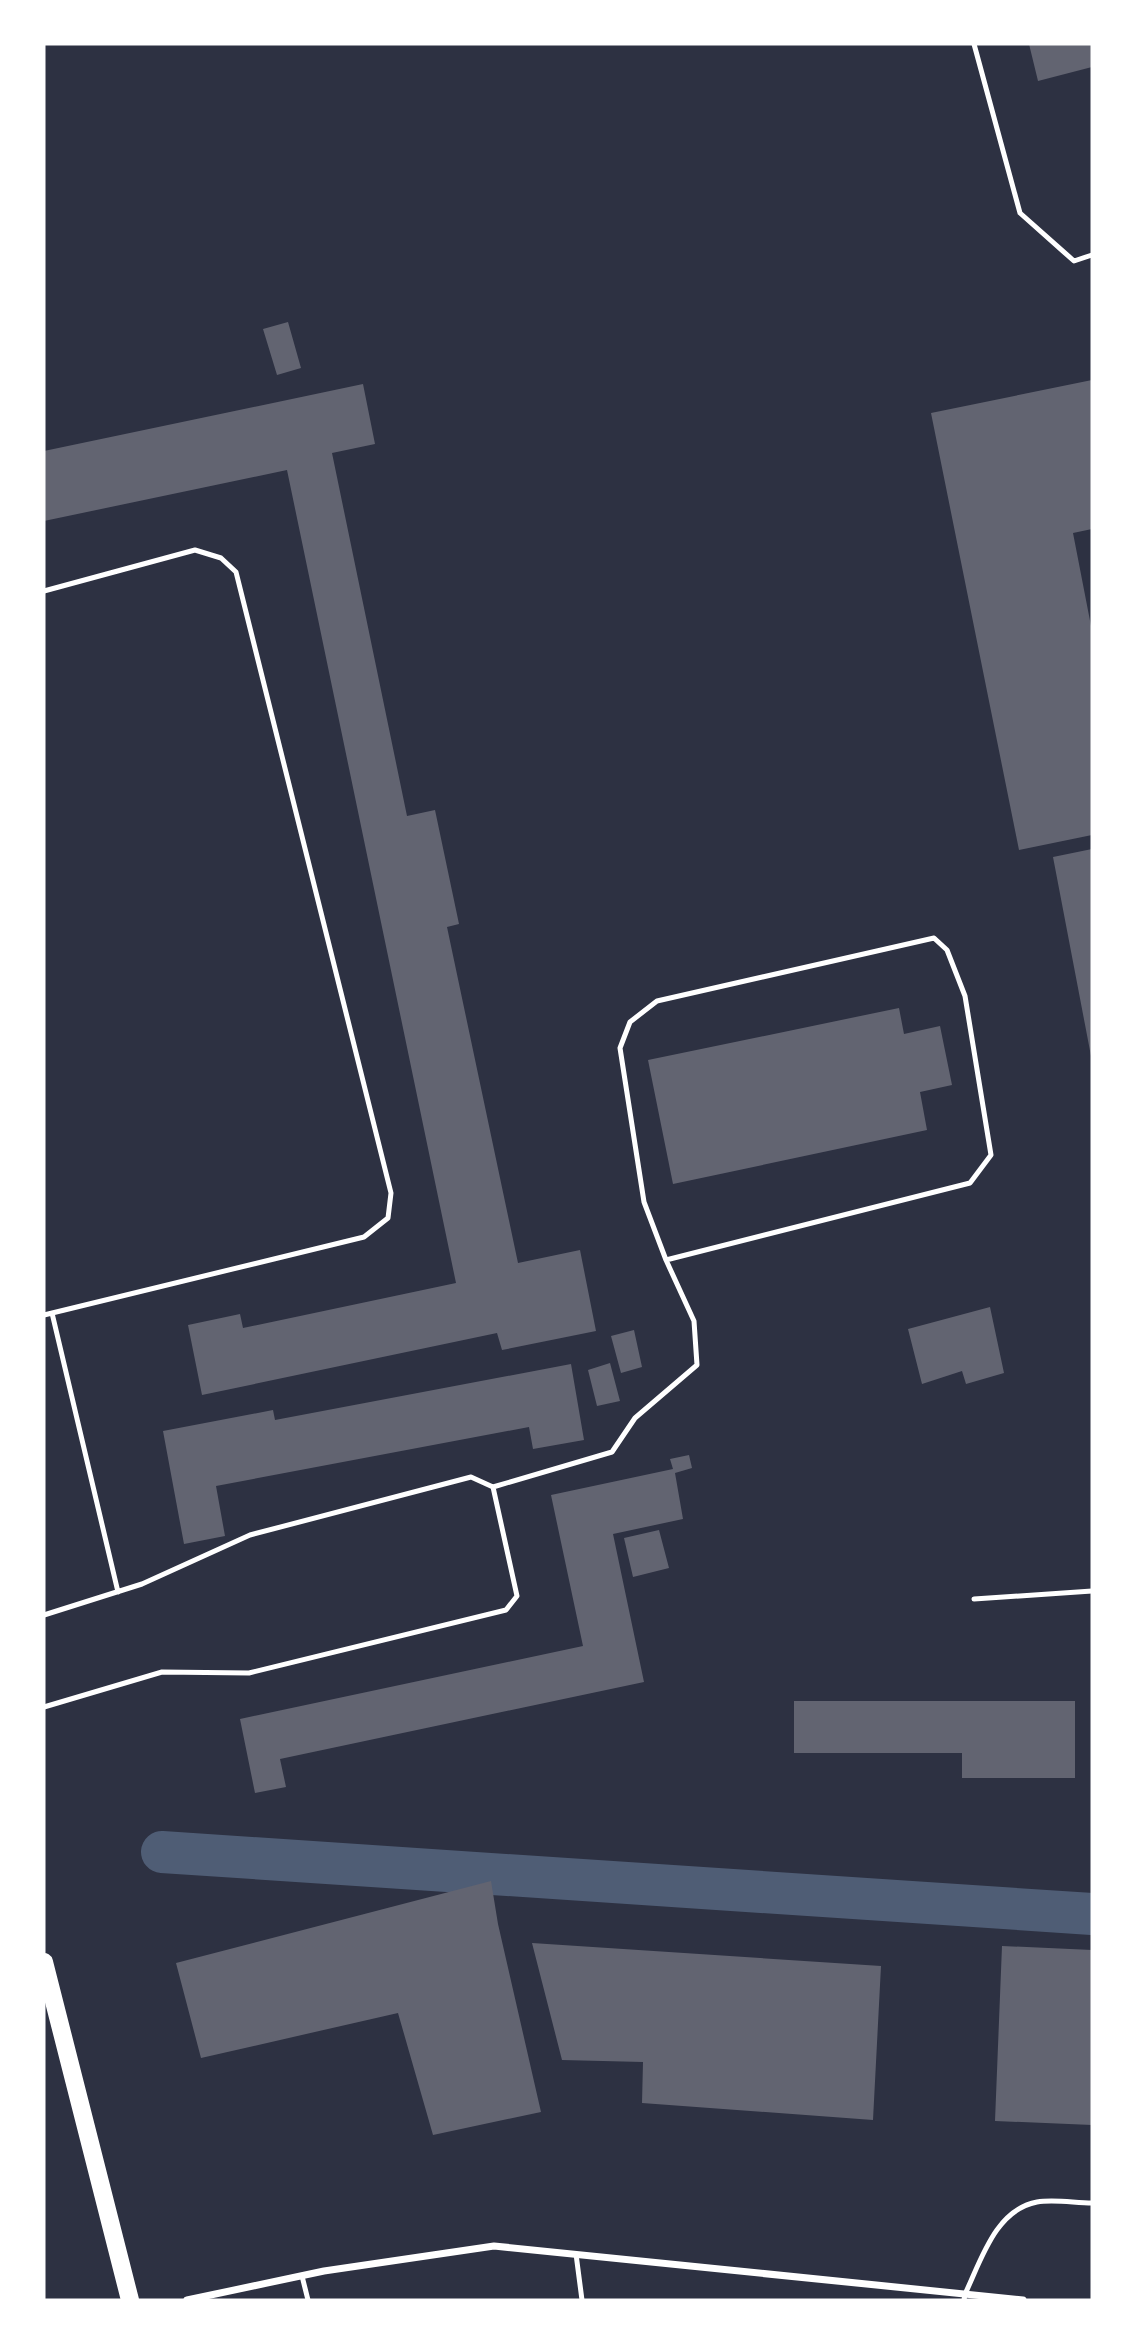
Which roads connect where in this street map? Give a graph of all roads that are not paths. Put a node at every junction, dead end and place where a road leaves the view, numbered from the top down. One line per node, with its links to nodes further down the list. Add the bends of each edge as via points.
1 (974, 44): 2 (lane, via 1020,213 1074,261)
2 (1092, 255)
3 (44, 591): 5 (lane, via 195,550 221,558 236,572 391,1193 388,1219 364,1237)
4 (666, 1260): 4 (lane, via 970,1183 991,1155 965,996 947,950 934,938 657,1001 630,1022 620,1048 644,1202); 7 (lane, via 694,1321 697,1365 635,1418 612,1452)
5 (52, 1313): 6 (lane); 9 (lane)
6 (44, 1315)
7 (493, 1487): 9 (lane, via 471,1477 250,1535); 12 (lane, via 517,1596 506,1610 249,1673 162,1672)
8 (1092, 1591): 10 (lane)
9 (118, 1592): 11 (lane)
10 (974, 1599)
11 (44, 1615)
12 (44, 1707)
13 (44, 1962): 18 (main road)
14 (1092, 2203): 17 (lane, via 1037,2202 1015,2212 996,2230)
15 (576, 2254): 16 (street, via 494,2246); 17 (street); 21 (lane)
16 (302, 2276): 19 (street); 20 (lane)
17 (964, 2297): 22 (street)
18 (130, 2300)
19 (187, 2300)
20 (308, 2300)
21 (582, 2300)
22 (1023, 2300)

